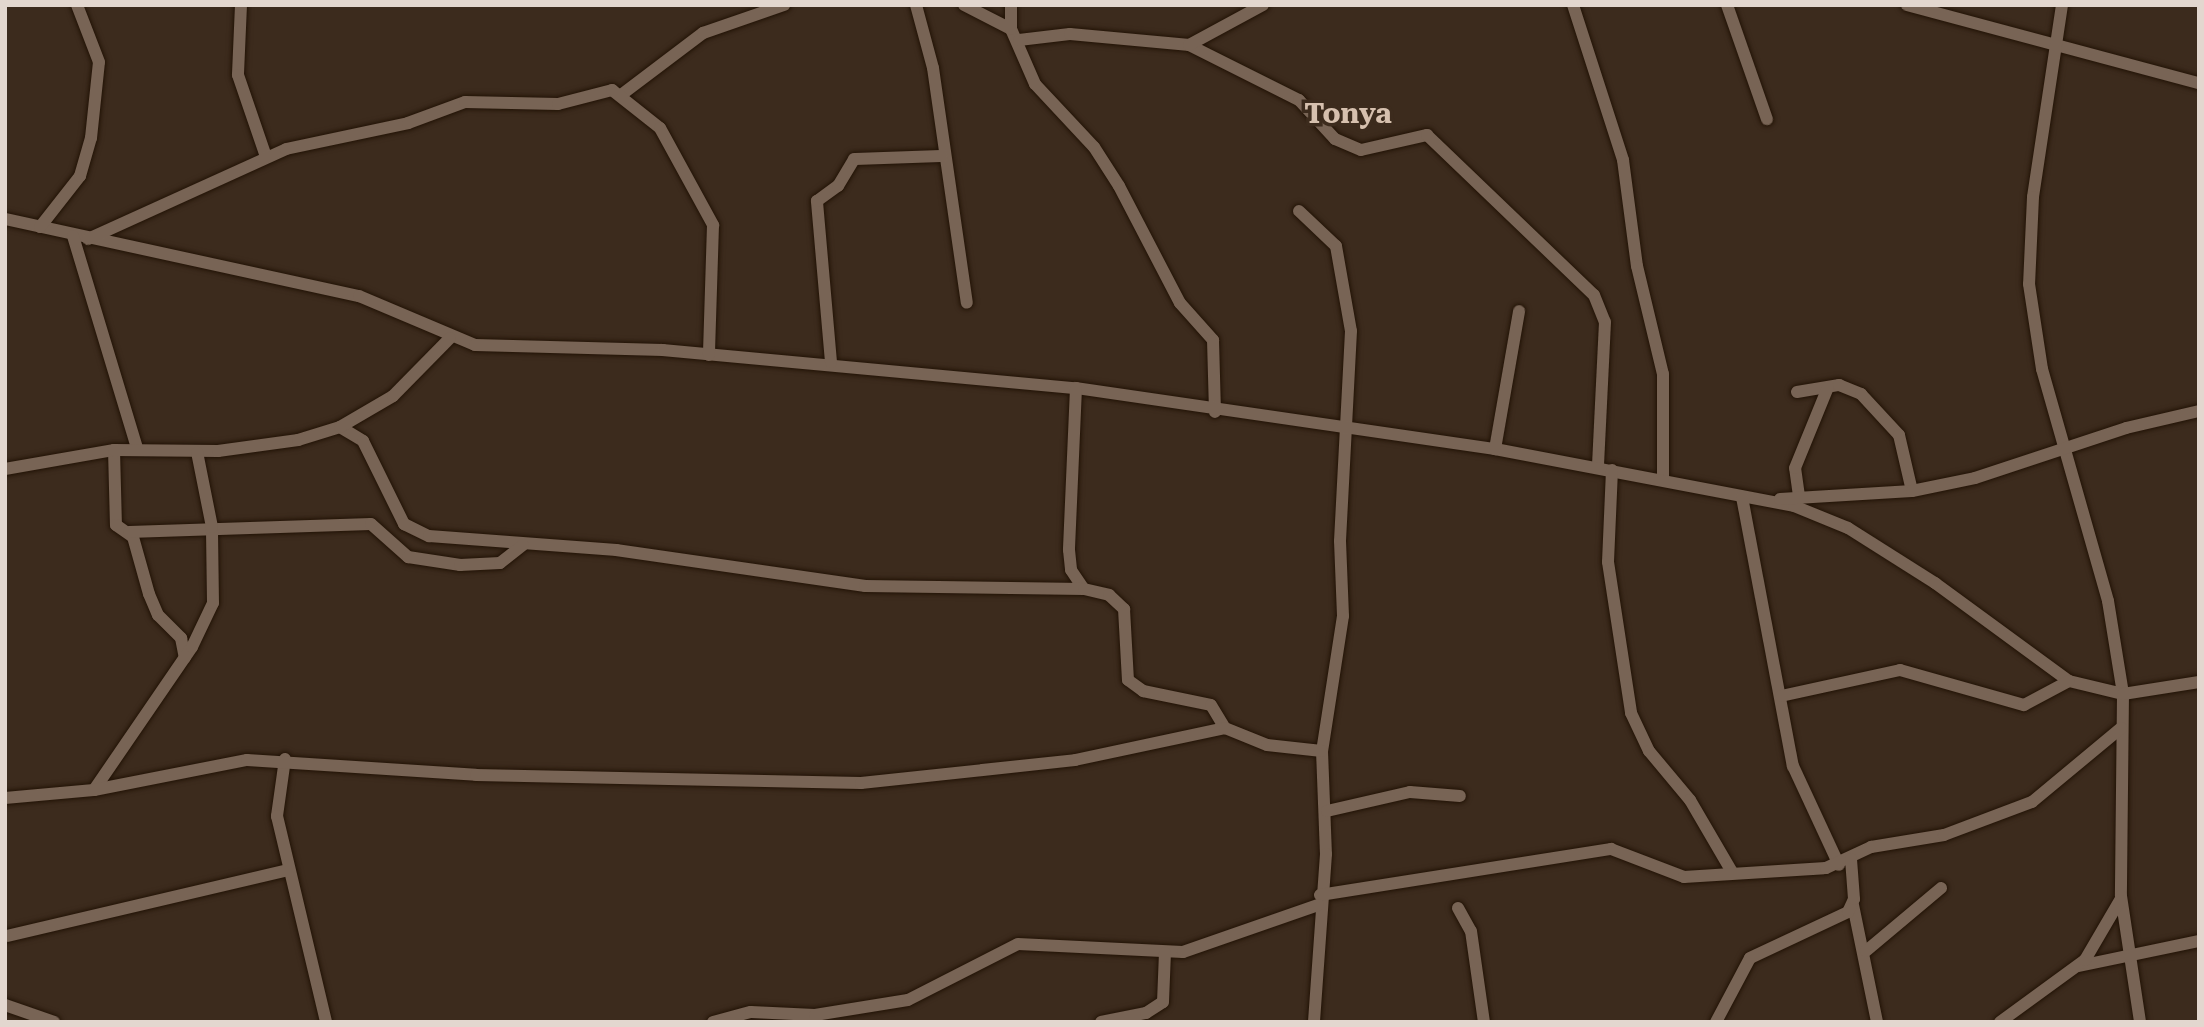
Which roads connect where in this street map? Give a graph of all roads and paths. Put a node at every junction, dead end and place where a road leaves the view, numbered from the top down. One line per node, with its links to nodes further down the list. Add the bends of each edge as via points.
1 (77, 5): 22 (street, via 99,62 91,138 80,176)
2 (241, 5): 19 (street, via 238,75)
3 (784, 5): 16 (street, via 704,33)
4 (916, 5): 18 (street, via 933,68)
5 (964, 5): 12 (street)
6 (1011, 5): 12 (street)
7 (1263, 5): 13 (street)
8 (1573, 5): 44 (street, via 1623,160 1637,266 1662,374)
9 (1727, 5): 17 (street)
10 (1907, 5): 14 (street)
11 (2062, 5): 14 (street)
12 (1015, 35): 13 (street, via 1070,34); 33 (street, via 1035,84 1094,147 1181,303 1213,340)
13 (1189, 45): 41 (street, via 1300,100 1335,139 1361,150 1427,135 1594,295 1605,322)
14 (2055, 47): 15 (street); 36 (street, via 2033,197 2029,284 2042,369)
15 (2199, 83)
16 (621, 95): 19 (street, via 601,90 546,105 465,102 408,123); 27 (street, via 666,135 713,225)
17 (1767, 119)
18 (942, 156): 24 (street); 28 (street, via 854,159 838,186 817,201)
19 (266, 157): 23 (street)
20 (1299, 211): 35 (street, via 1336,246 1343,274 1351,331)
21 (8, 224): 22 (street)
22 (40, 228): 23 (street)
23 (80, 237): 26 (street, via 359,296); 37 (street)
24 (967, 303)
25 (1518, 311): 38 (street)
26 (450, 338): 27 (street, via 509,350); 34 (street, via 393,396)
27 (709, 355): 28 (street)
28 (831, 362): 30 (street)
29 (1828, 387): 31 (street); 45 (street, via 1861,394 1899,435); 46 (street, via 1795,468)
30 (1076, 388): 33 (street); 52 (street, via 1069,550 1071,570)
31 (1797, 392)
32 (2199, 411): 36 (street)
33 (1215, 412): 35 (street)
34 (340, 427): 40 (street, via 298,440); 51 (street, via 358,435 385,496 411,531)
35 (1344, 430): 38 (street); 60 (street, via 1343,616)
36 (2066, 447): 45 (street, via 1995,473); 56 (street, via 2108,601)
37 (137, 448): 39 (street); 40 (street)
38 (1495, 449): 41 (street)
39 (114, 450): 42 (street); 50 (street, via 116,525)
40 (197, 452): 49 (street)
41 (1598, 467): 43 (street)
42 (5, 469)
43 (1612, 470): 44 (street); 68 (street, via 1608,562 1631,713 1649,751 1690,800)
44 (1663, 479): 47 (street)
45 (1912, 491): 46 (street)
46 (1798, 496): 48 (street)
47 (1742, 498): 48 (street); 57 (street)
48 (1770, 501): 54 (street, via 1848,528)
49 (212, 527): 50 (street); 51 (street, via 371,524 408,557 460,565 500,563); 53 (street, via 212,603)
50 (129, 532): 53 (street, via 153,605 181,638)
51 (523, 545): 52 (street, via 616,550 865,586)
52 (1083, 589): 58 (street, via 1117,598 1124,609 1128,680 1143,691 1211,705)
53 (185, 657): 62 (street)
54 (2069, 681): 56 (street); 57 (street, via 2024,705 1899,670)
55 (2199, 682): 56 (street)
56 (2123, 694): 59 (street)
57 (1781, 696): 66 (street, via 1795,772)
58 (1225, 728): 60 (street, via 1267,745); 61 (street, via 1075,760 877,783 476,775)
59 (2122, 728): 66 (street, via 2032,802 1944,835 1871,846); 70 (street)
60 (1322, 751): 65 (street)
61 (285, 759): 62 (street, via 247,760); 67 (street, via 277,816)
62 (94, 790): 64 (street)
63 (1460, 796): 65 (street, via 1410,792)
64 (5, 798)
65 (1327, 811): 71 (street)
66 (1845, 862): 68 (street); 72 (street)
67 (288, 870): 74 (street); 83 (street)
68 (1732, 872): 71 (street, via 1678,876 1611,849)
69 (1941, 888): 76 (street)
70 (2121, 896): 78 (street); 79 (street, via 2100,940)
71 (1319, 900): 77 (street); 87 (street)
72 (1853, 905): 76 (street); 89 (street, via 1822,928 1750,958)
73 (1458, 908): 88 (street, via 1471,932)
74 (7, 936)
75 (2199, 941): 78 (street)
76 (1866, 951): 90 (street)
77 (1165, 953): 81 (street, via 1018,944 934,990); 86 (street, via 1163,1002 1146,1013)
78 (2130, 953): 79 (street); 92 (street)
79 (2074, 968): 91 (street)
80 (5, 1005): 82 (street)
81 (873, 1008): 84 (street, via 802,1016 751,1012); 85 (street)
82 (54, 1022)
83 (326, 1022)
84 (713, 1022)
85 (869, 1022)
86 (1101, 1022)
87 (1314, 1022)
88 (1484, 1022)
89 (1716, 1022)
90 (1877, 1022)
91 (2000, 1022)
92 (2140, 1022)

